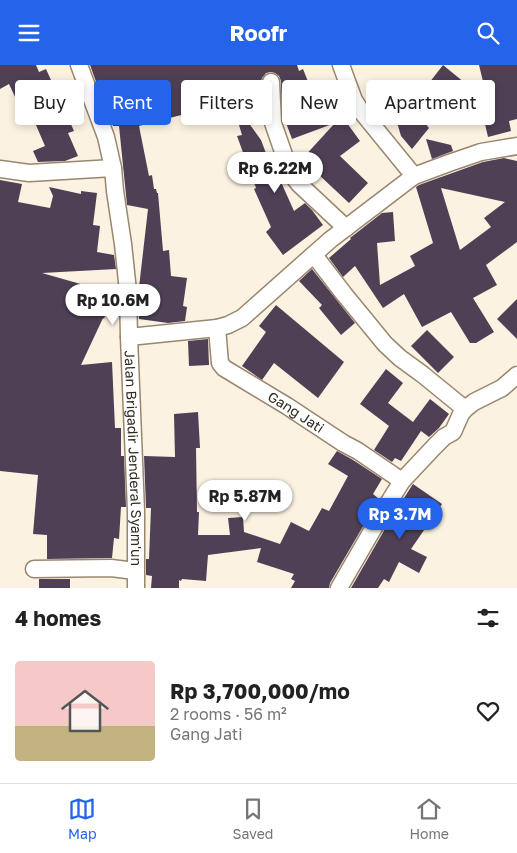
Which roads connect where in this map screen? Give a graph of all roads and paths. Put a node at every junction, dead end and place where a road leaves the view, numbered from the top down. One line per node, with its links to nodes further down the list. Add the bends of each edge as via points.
1 (79, 65): 5 (street, Jalan Brigadir Jenderal Syam'un, via 106,137)
2 (341, 65): 7 (street, via 361,111)
3 (272, 103): 8 (street, via 273,123 290,172)
4 (517, 146): 7 (street, via 481,152)
5 (113, 168): 6 (street, via 29,173); 11 (street, Jalan Brigadir Jenderal Syam'un, via 128,291)
6 (0, 169)
7 (414, 176): 8 (street)
8 (346, 229): 9 (street)
9 (314, 255): 10 (street, via 242,318); 13 (street, via 384,344)
10 (217, 328): 11 (street); 14 (street, Gang Jati, via 220,363 224,368)
11 (129, 337): 16 (street, Jalan Brigadir Jenderal Syam'un)
12 (517, 375): 13 (street, via 502,388)
13 (465, 409): 14 (street, via 452,432)
14 (402, 481): 17 (street)
15 (34, 569): 16 (street, via 111,568)
16 (136, 580)
17 (339, 588)

